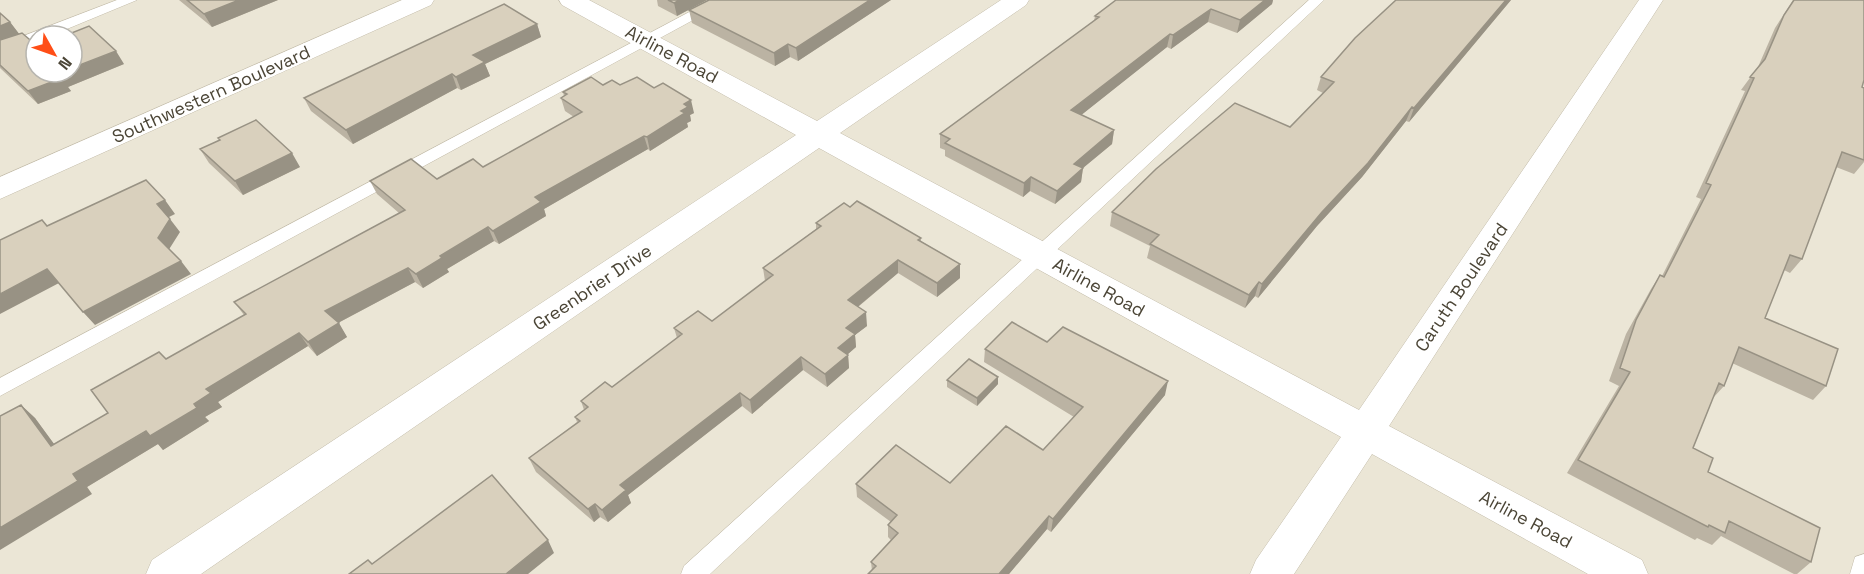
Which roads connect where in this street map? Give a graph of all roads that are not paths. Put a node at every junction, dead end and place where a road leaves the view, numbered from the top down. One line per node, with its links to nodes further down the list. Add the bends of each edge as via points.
1 (129, 0): 9 (lane)
2 (422, 0): 11 (street, Southwestern Boulevard)
3 (571, 0): 8 (street, Airline Road)
4 (723, 0): 8 (lane)
5 (1017, 0): 10 (street, Greenbrier Drive)
6 (1317, 0): 12 (lane)
7 (1651, 0): 14 (street, Caruth Boulevard)
8 (647, 41): 10 (street, Airline Road); 13 (lane)
9 (0, 50)
10 (818, 134): 12 (street, Airline Road); 16 (street, Greenbrier Drive)
11 (0, 189)
12 (1039, 254): 14 (street, Airline Road); 17 (lane)
13 (0, 388)
14 (1365, 432): 18 (street, Caruth Boulevard); 19 (street, Airline Road)
15 (1864, 565): 20 (lane)
16 (167, 574)
17 (693, 574)
18 (1271, 574)
19 (1627, 574)
20 (1862, 574)

